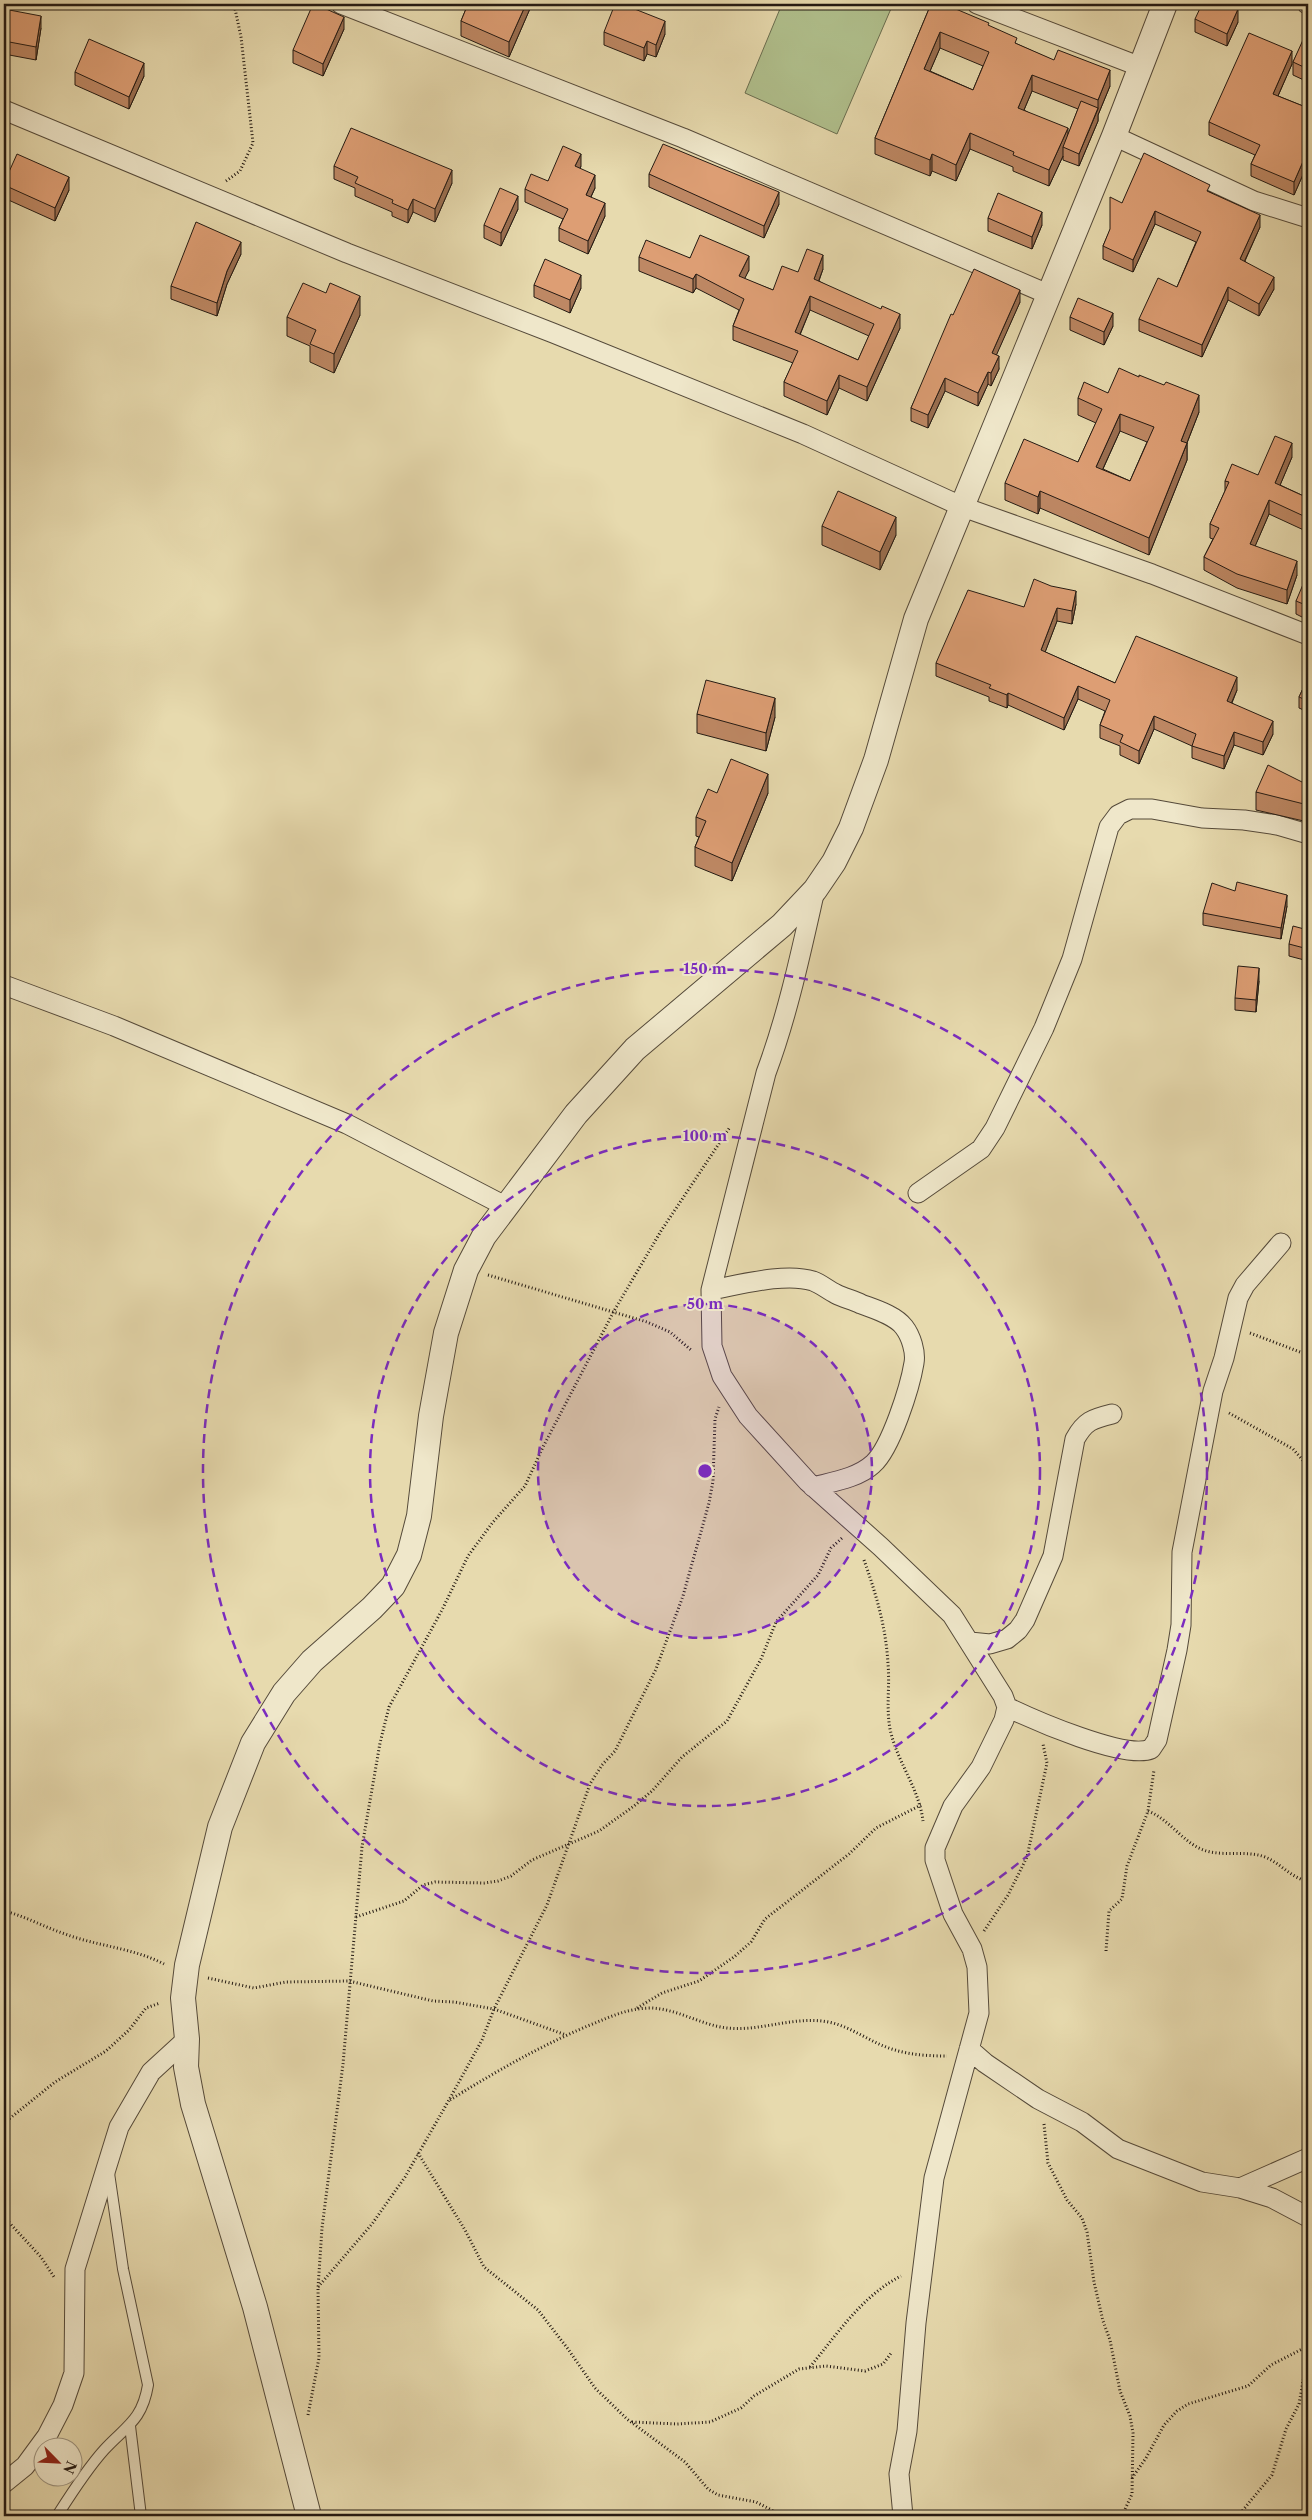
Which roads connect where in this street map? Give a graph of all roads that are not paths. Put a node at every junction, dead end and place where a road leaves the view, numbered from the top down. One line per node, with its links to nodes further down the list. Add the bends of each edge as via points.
1 (341, 4): 8 (street, via 683,138)
2 (977, 4): 4 (street)
3 (1165, 4): 4 (street)
4 (1141, 67): 6 (street)
5 (4, 110): 9 (street, via 198,192 803,434)
6 (1114, 136): 7 (street, via 1254,202); 8 (street)
7 (1308, 218)
8 (1050, 295): 9 (street)
9 (964, 507): 10 (street, via 1152,574); 12 (street, via 916,619 876,760 851,828)
10 (1308, 635)
11 (1308, 834): 14 (street, via 1277,825 1202,818 1152,809 1130,810 1118,815 1106,835 1072,959 1044,1028 995,1128 981,1149)
12 (815, 890): 15 (street, via 782,925 635,1049 576,1114); 17 (street, via 800,958 766,1073)
13 (4, 985): 15 (street, via 114,1026 346,1124)
14 (918, 1193)
15 (505, 1206): 22 (street, via 466,1270 446,1333 431,1416 419,1516 409,1555 394,1586 312,1661 284,1693 253,1743 220,1827 184,1986)
16 (1281, 1243): 21 (street, via 1238,1298 1210,1405 1182,1552 1181,1625 1177,1650 1154,1744 1151,1749 1136,1752 1038,1722)
17 (711, 1290): 19 (street, via 712,1346 726,1384 748,1416); 19 (street, via 796,1278 813,1281 892,1318 903,1326 912,1341 914,1362 894,1429 884,1449 873,1464 860,1472)
18 (1112, 1414): 20 (street, via 1083,1425 1075,1439 1053,1556 1026,1620 1007,1639 990,1644)
19 (813, 1487): 20 (street, via 952,1615)
20 (970, 1642): 21 (street)
21 (1007, 1706): 23 (street, via 1004,1720 981,1767 954,1806 940,1835 935,1860 977,1967 979,2014)
22 (187, 2038): 25 (street, via 151,2072 119,2127); 32 (street, via 186,2066 193,2104 255,2307)
23 (968, 2052): 26 (street, via 1118,2148 1202,2182); 33 (street, via 934,2178 907,2430 899,2474)
24 (1308, 2158): 26 (street)
25 (108, 2162): 28 (lane, via 123,2269 148,2385 145,2404); 29 (street, via 75,2269 74,2373 47,2436 25,2466)
26 (1240, 2188): 27 (street, via 1272,2198)
27 (1308, 2217)
28 (130, 2426): 30 (lane, via 104,2450); 31 (lane)
29 (4, 2483)
30 (57, 2516)
31 (141, 2516)
32 (309, 2516)
33 (903, 2516)

